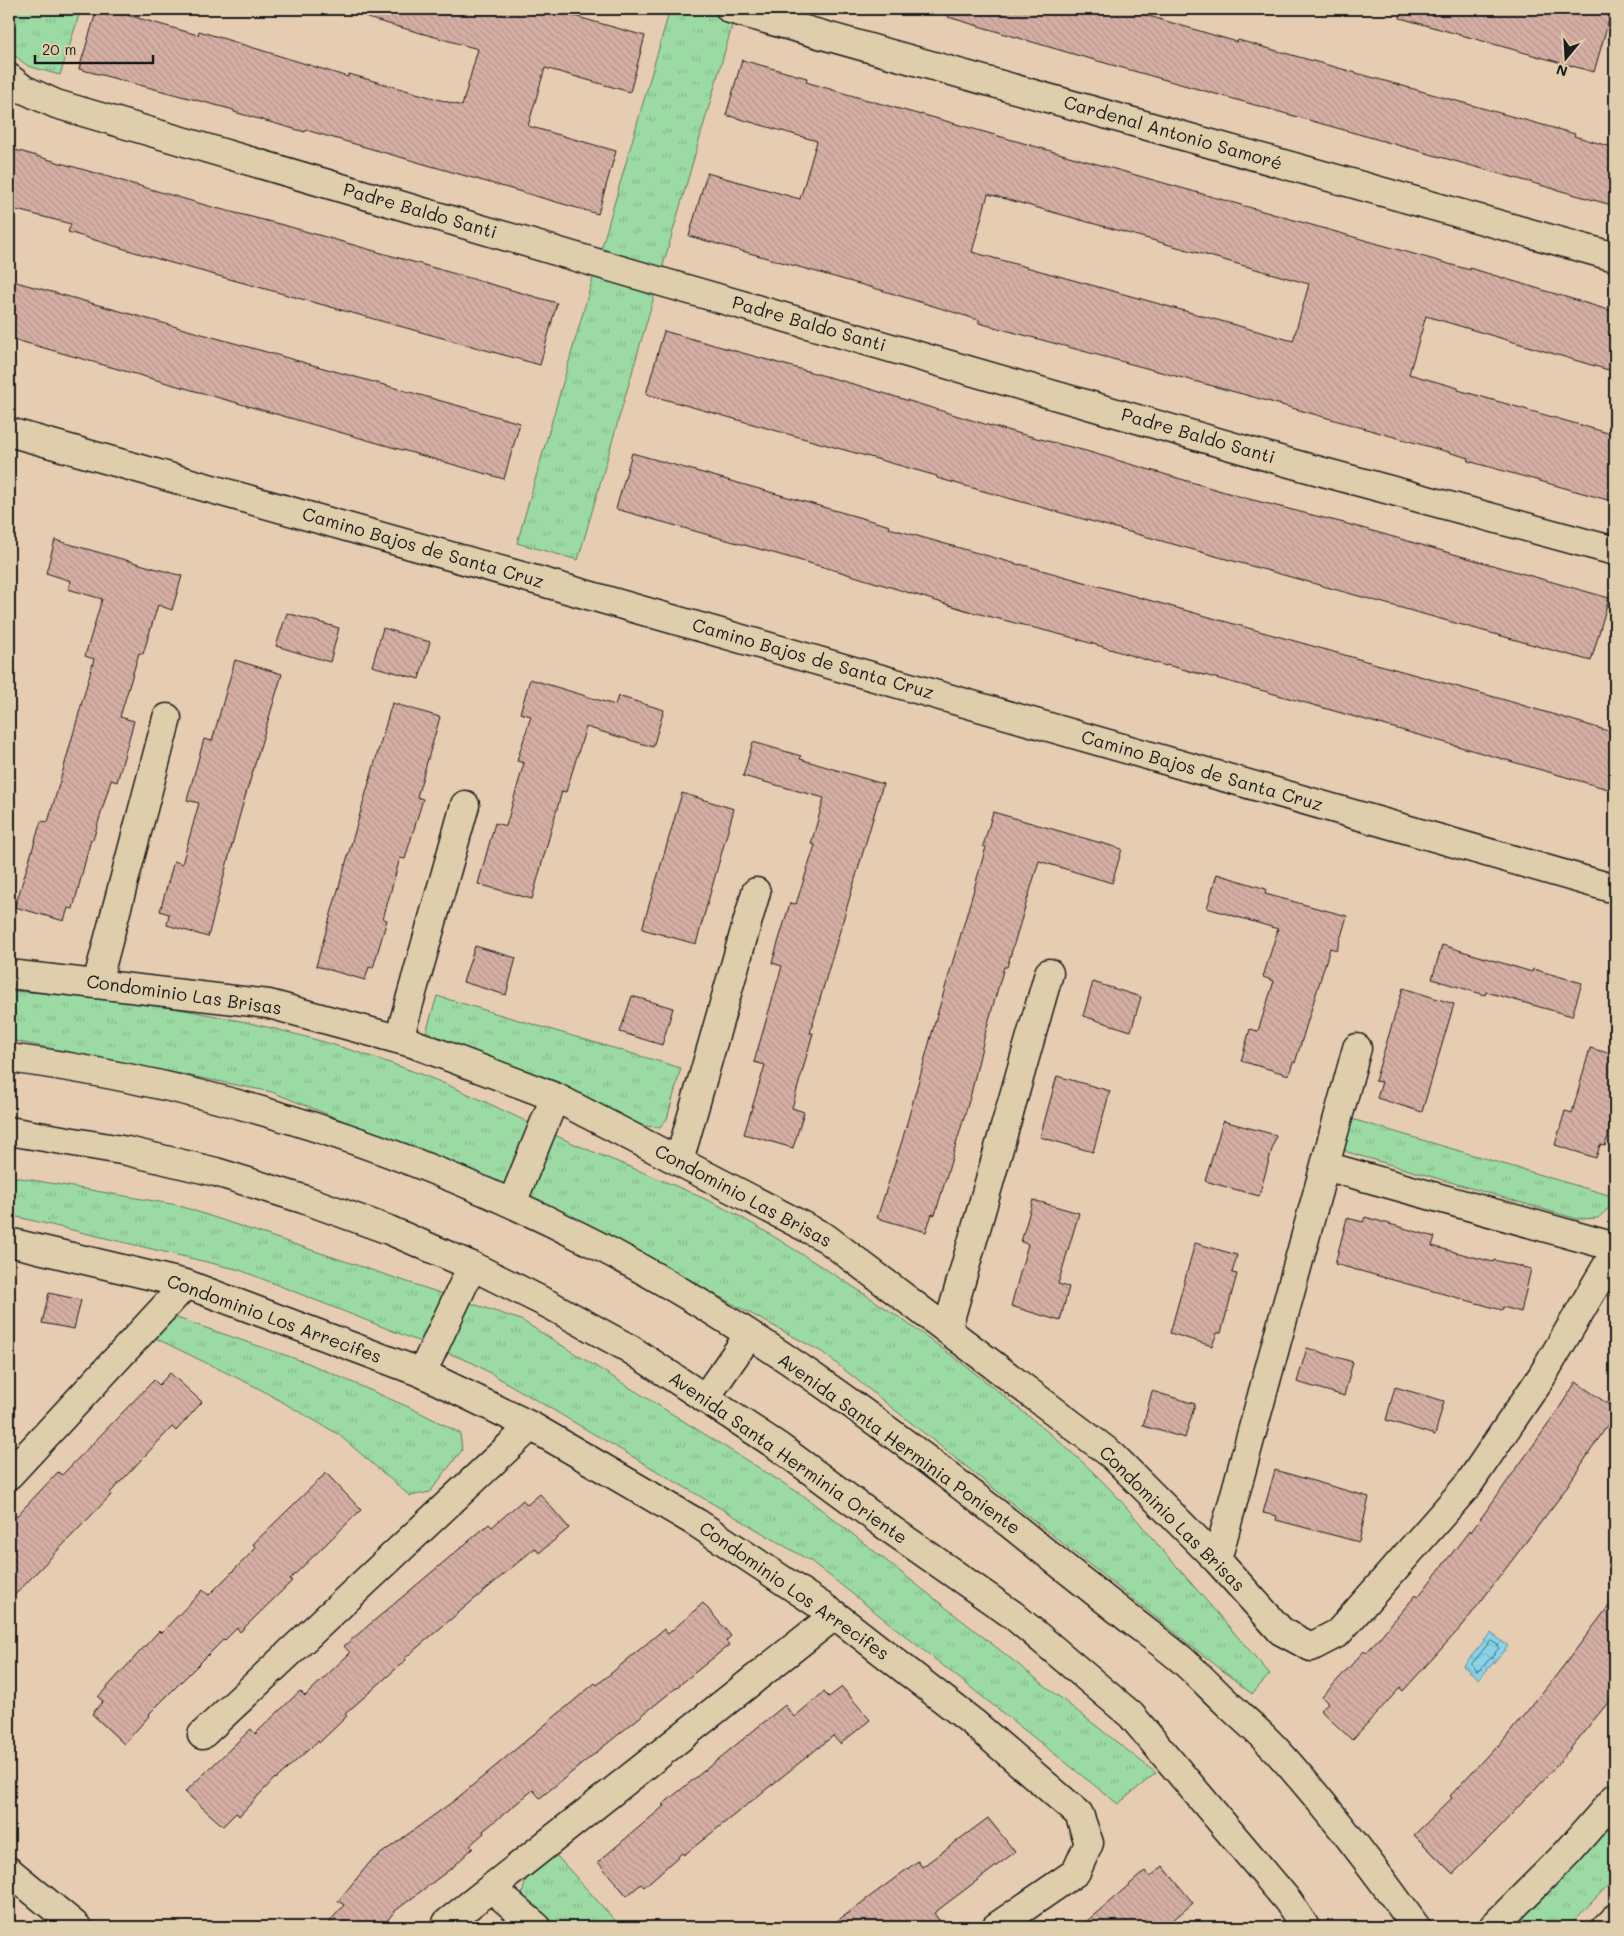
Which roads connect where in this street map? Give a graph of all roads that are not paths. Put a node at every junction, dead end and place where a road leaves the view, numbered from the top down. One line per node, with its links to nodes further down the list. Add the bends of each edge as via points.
1 (730, 9): 3 (street, Cardenal Antonio Samoré)
2 (9, 78): 5 (street, Padre Baldo Santi, via 23,89 56,104 1280,460)
3 (1615, 257)
4 (9, 432): 8 (street, Camino Bajos de Santa Cruz)
5 (1615, 551)
6 (167, 718): 12 (street)
7 (465, 805): 13 (street)
8 (1615, 889)
9 (756, 892): 18 (street)
10 (1049, 973): 26 (street)
11 (9, 974): 12 (street, Condominio Las Brisas)
12 (97, 983): 13 (street, Condominio Las Brisas, via 269,1004)
13 (399, 1039): 16 (street, Condominio Las Brisas)
14 (1357, 1048): 19 (street)
15 (9, 1058): 20 (street, Avenida Santa Herminia Poniente, via 149,1082 242,1105 424,1165)
16 (555, 1096): 18 (street, Condominio Las Brisas); 20 (street)
17 (9, 1132): 24 (street, Avenida Santa Herminia Oriente, via 127,1151 216,1172 389,1230)
18 (679, 1161): 26 (street, Condominio Las Brisas, via 826,1238)
19 (1325, 1166): 22 (street); 32 (street)
20 (512, 1203): 27 (street, Avenida Santa Herminia Poniente, via 673,1287)
21 (9, 1242): 25 (street, Condominio Los Arrecifes)
22 (1615, 1247)
23 (1615, 1252): 32 (street, Condominio Las Brisas, via 1542,1376 1468,1485 1338,1633 1311,1647 1280,1631)
24 (472, 1266): 28 (street); 29 (street, Avenida Santa Herminia Oriente, via 630,1349)
25 (186, 1284): 28 (street, Condominio Los Arrecifes); 31 (street)
26 (947, 1330): 32 (street, Condominio Las Brisas, via 1112,1455)
27 (749, 1335): 29 (street); 44 (street, Avenida Santa Herminia Poniente, via 836,1393 963,1487 1180,1659 1278,1751 1364,1855)
28 (422, 1373): 30 (street, Condominio Los Arrecifes)
29 (705, 1398): 43 (street, Avenida Santa Herminia Oriente, via 779,1447 1013,1615 1131,1715 1288,1902)
30 (531, 1426): 33 (street, Condominio Los Arrecifes, via 698,1523); 34 (street)
31 (9, 1475)
32 (1216, 1560)
33 (835, 1615): 37 (street); 42 (street, Condominio Los Arrecifes, via 975,1724 1079,1814 1089,1843 1076,1872)
34 (202, 1735)
35 (1615, 1798): 45 (street, via 1568,1852)
36 (9, 1871): 40 (street)
37 (491, 1888): 39 (street); 41 (street)
38 (1615, 1918): 46 (street)
39 (448, 1922)
40 (78, 1927)
41 (538, 1927)
42 (996, 1927)
43 (1305, 1927)
44 (1416, 1927)
45 (1493, 1927)
46 (1606, 1927)

